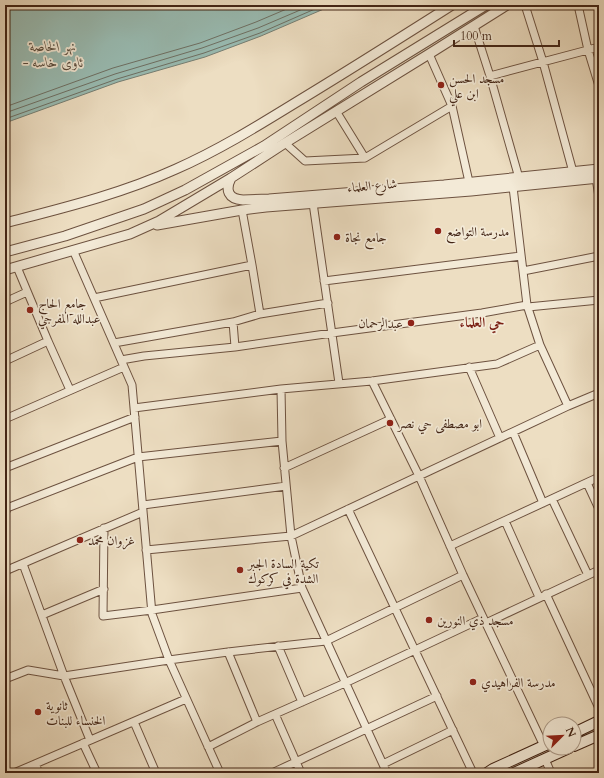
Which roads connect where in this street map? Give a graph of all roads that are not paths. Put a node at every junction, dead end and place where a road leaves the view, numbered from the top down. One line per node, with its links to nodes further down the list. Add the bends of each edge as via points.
1 (452, 5): 11 (street)
2 (486, 5): 13 (street)
3 (507, 5): 6 (street)
4 (525, 5): 10 (street)
5 (578, 5): 8 (street)
6 (474, 26): 9 (street); 12 (street)
7 (599, 47): 8 (street)
8 (588, 50): 10 (street); 14 (street)
9 (429, 54): 15 (street); 16 (street)
10 (543, 62): 12 (street); 20 (street)
11 (353, 68): 13 (street); 29 (street, via 212,151 176,169 135,186)
12 (490, 76): 23 (street)
13 (361, 82): 18 (street)
14 (599, 86)
15 (452, 106): 19 (street); 24 (street)
16 (336, 111): 17 (street); 19 (street)
17 (285, 143): 18 (street); 19 (street, via 305,161)
18 (266, 150): 22 (street); 32 (street, via 144,209 65,236)
19 (365, 158)
20 (573, 172): 21 (street, شارع العلماء); 23 (street, شارع العلماء)
21 (598, 175): 25 (street, شارع العلماء); 26 (street)
22 (231, 178): 24 (street, شارع العلماء, via 228,191 239,200); 30 (street)
23 (519, 178): 24 (street, شارع العلماء)
24 (469, 182)
25 (513, 187): 27 (street, شارع العلماء); 33 (street)
26 (599, 197)
27 (313, 203): 28 (street, شارع العلماء); 39 (street)
28 (242, 210): 30 (street, شارع العلماء); 35 (street)
29 (5, 223)
30 (148, 227): 31 (street)
31 (73, 250): 36 (street); 41 (street)
32 (5, 252)
33 (521, 256): 38 (street); 39 (street)
34 (599, 256): 38 (street)
35 (252, 265): 41 (street); 46 (street)
36 (17, 267): 37 (street); 40 (street)
37 (5, 270)
38 (523, 271): 45 (street)
39 (324, 281): 44 (street)
40 (27, 292): 43 (street); 49 (street)
41 (94, 298): 50 (street)
42 (599, 300): 45 (street)
43 (5, 302)
44 (328, 303): 46 (street); 48 (street)
45 (528, 306): 48 (street); 51 (street)
46 (260, 314): 47 (street)
47 (233, 322): 50 (street); 52 (street)
48 (332, 332): 52 (street); 57 (street)
49 (48, 341): 53 (street); 59 (street)
50 (114, 344): 54 (street)
51 (540, 345): 55 (street, via 497,364); 61 (street)
52 (235, 347): 54 (street, via 144,356)
53 (5, 361)
54 (123, 363): 59 (street); 62 (street, via 132,385)
55 (469, 367): 56 (street); 67 (street)
56 (372, 380): 57 (street); 65 (street)
57 (339, 383): 58 (street)
58 (281, 389): 62 (street); 68 (street)
59 (70, 390): 64 (street)
60 (599, 393): 61 (street)
61 (568, 406): 66 (street)
62 (134, 408): 63 (street)
63 (135, 417): 69 (street); 70 (street)
64 (5, 419)
65 (391, 419): 71 (street); 72 (street)
66 (512, 432): 67 (street); 77 (street)
67 (500, 438): 72 (street)
68 (282, 441): 69 (street); 71 (street)
69 (138, 457): 78 (street); 79 (street)
70 (5, 468)
71 (284, 468): 75 (street)
72 (419, 476): 80 (street); 85 (street)
73 (599, 477): 74 (street)
74 (587, 483): 76 (street); 81 (street)
75 (286, 486): 79 (street); 84 (street)
76 (552, 499): 77 (street); 91 (street)
77 (543, 503): 82 (street)
78 (6, 508)
79 (143, 508): 83 (street); 86 (street)
80 (348, 509): 84 (street); 95 (street)
81 (599, 509)
82 (505, 521): 85 (street); 94 (street)
83 (104, 528): 87 (street); 93 (street)
84 (291, 536): 86 (street); 92 (street)
85 (450, 546): 90 (street)
86 (146, 550): 96 (street)
87 (23, 564): 89 (street); 97 (street)
88 (599, 570): 91 (street)
89 (5, 571)
90 (463, 575): 95 (street); 98 (street)
91 (588, 575): 94 (street)
92 (302, 588): 96 (street); 99 (street)
93 (104, 589): 96 (street, via 103,616); 97 (street)
94 (542, 596): 98 (street); 110 (street)
95 (395, 608): 99 (street); 101 (street)
96 (152, 610): 103 (street)
97 (42, 614): 104 (street)
98 (484, 620): 101 (street); 118 (street)
99 (326, 641): 100 (street); 106 (street)
100 (278, 646): 102 (street); 109 (street)
101 (415, 650): 106 (street); 107 (street)
102 (228, 652): 103 (street); 114 (street)
103 (169, 660): 104 (street); 108 (street)
104 (64, 676): 105 (street, via 28,670); 120 (street)
105 (5, 677)
106 (345, 683): 109 (street); 115 (street)
107 (437, 696): 115 (street); 117 (street)
108 (186, 699): 113 (street); 122 (street)
109 (302, 702): 111 (street)
110 (599, 708)
111 (275, 714): 114 (street); 126 (street)
112 (599, 721): 116 (main road)
113 (134, 722): 120 (street); 132 (street)
114 (257, 722): 122 (street)
115 (366, 729): 126 (street); 128 (street)
116 (582, 729)
117 (453, 730): 128 (street); 137 (street)
118 (542, 735)
119 (598, 738): 121 (main road)
120 (87, 742): 127 (street); 131 (street)
121 (582, 743)
122 (208, 747): 133 (street)
123 (542, 747): 138 (main road)
124 (552, 756): 125 (main road)
125 (545, 759): 139 (main road); 140 (street)
126 (296, 762): 134 (street); 135 (street)
127 (35, 764): 129 (street); 130 (street)
128 (383, 764): 136 (street)
129 (14, 773)
130 (39, 773)
131 (97, 773)
132 (156, 773)
133 (220, 773)
134 (272, 773)
135 (301, 773)
136 (387, 773)
137 (473, 773)
138 (487, 773)
139 (514, 773)
140 (551, 773)

